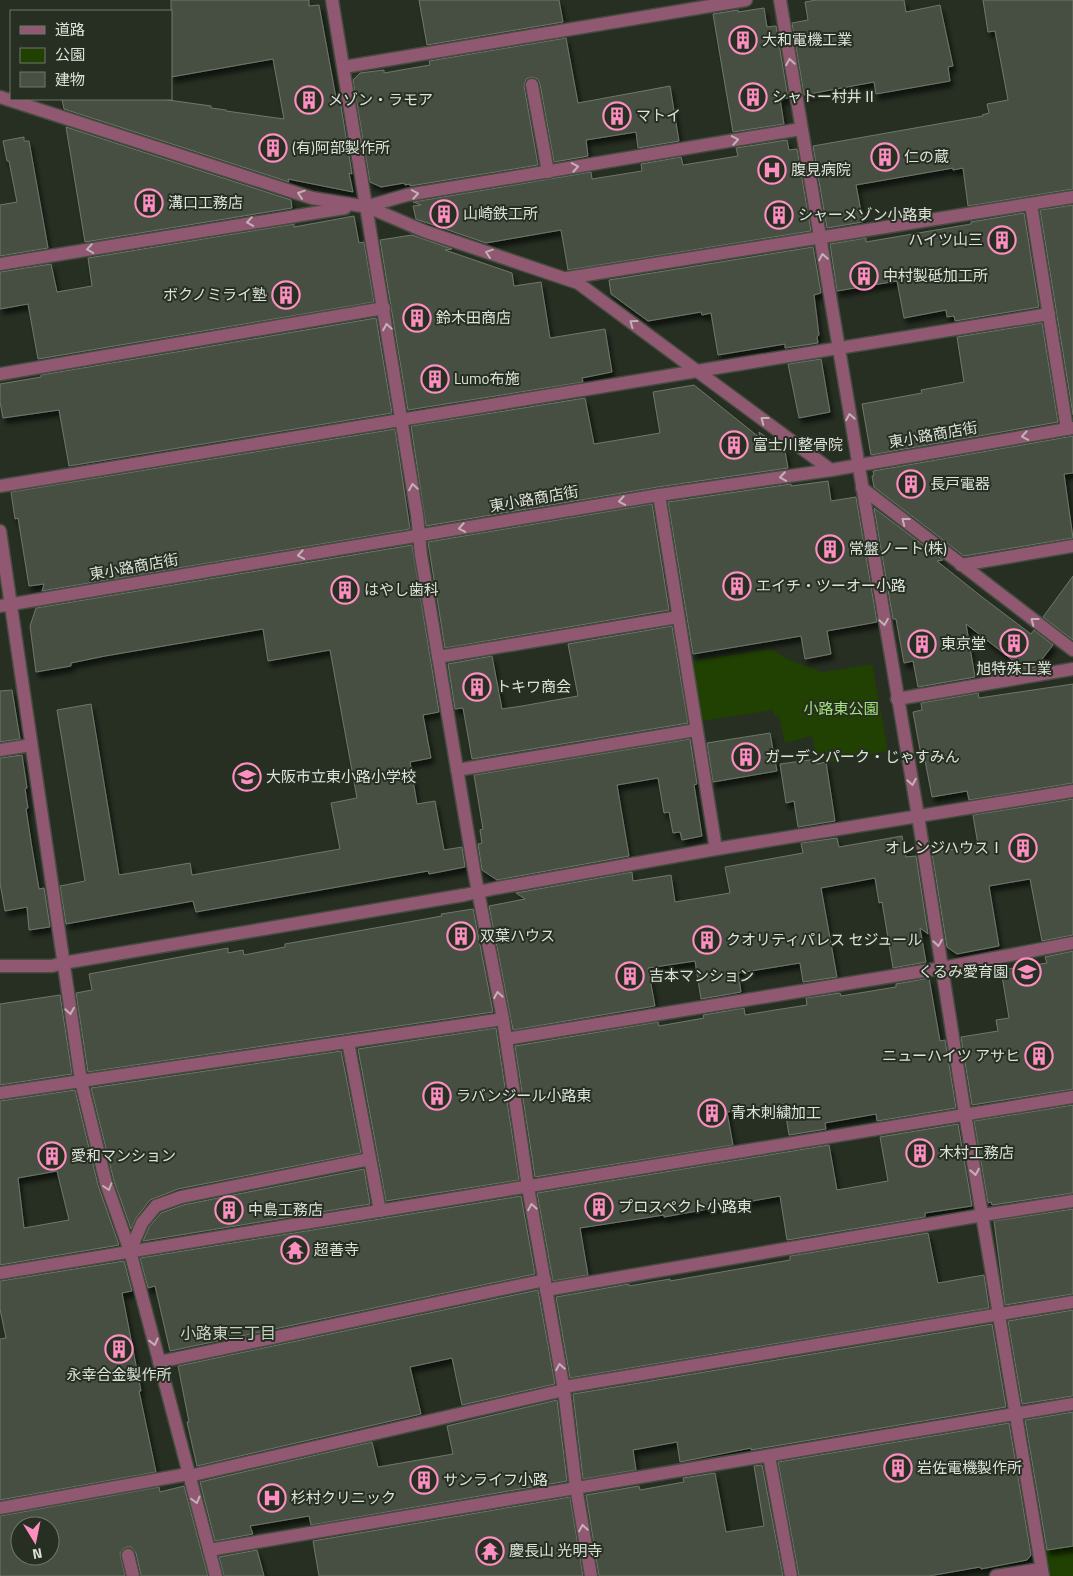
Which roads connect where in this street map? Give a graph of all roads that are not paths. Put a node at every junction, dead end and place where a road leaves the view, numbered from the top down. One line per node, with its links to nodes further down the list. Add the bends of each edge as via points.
1 (332, 0): 4 (street)
2 (746, 0): 4 (street)
3 (780, 0): 7 (street, one-way to 3)
4 (344, 67): 11 (street)
5 (532, 85): 8 (street)
6 (0, 97): 11 (street, one-way to 6, via 312,198)
7 (801, 129): 8 (street, one-way to 7); 12 (street)
8 (548, 172): 11 (street, one-way to 8, via 407,195)
9 (1073, 198): 10 (street)
10 (1031, 204): 12 (street); 16 (street)
11 (368, 207): 13 (street, one-way to 13, via 337,208); 14 (street, one-way to 11, via 424,231); 15 (street)
12 (820, 238): 14 (street); 17 (street, one-way to 12)
13 (0, 264)
14 (565, 278): 18 (street, one-way to 14, via 578,283)
15 (384, 308): 19 (street); 20 (street, one-way to 15)
16 (1049, 314): 17 (street); 21 (street)
17 (839, 348): 18 (street); 22 (street, one-way to 17)
18 (697, 371): 20 (street); 23 (street, one-way to 18)
19 (0, 374)
20 (402, 419): 24 (street); 28 (street, one-way to 20)
21 (1070, 428): 22 (street, 東小路商店街, one-way to 22)
22 (858, 465): 23 (street, 東小路商店街); 25 (street)
23 (831, 470): 26 (street, 東小路商店街, one-way to 26)
24 (0, 486)
25 (862, 488): 30 (street, one-way to 25); 36 (street, one-way to 36)
26 (659, 495): 28 (street, 東小路商店街, one-way to 28); 32 (street)
27 (0, 531): 31 (street)
28 (419, 535): 31 (street, 東小路商店街, one-way to 31); 34 (street)
29 (1073, 546): 30 (street)
30 (961, 565): 33 (street, one-way to 30)
31 (6, 605): 38 (street)
32 (678, 617): 34 (street); 37 (street)
33 (1073, 650)
34 (438, 657): 40 (street)
35 (1073, 669): 36 (street)
36 (897, 699): 42 (street, one-way to 42)
37 (696, 730): 40 (street); 43 (street)
38 (31, 745): 39 (street); 46 (street)
39 (0, 750)
40 (457, 770): 44 (street)
41 (1073, 791): 42 (street)
42 (918, 816): 43 (street); 48 (street, one-way to 48)
43 (716, 849): 44 (street)
44 (478, 892): 46 (street); 49 (street, one-way to 44)
45 (1073, 944): 48 (street)
46 (63, 963): 47 (street); 52 (street, one-way to 52)
47 (0, 966)
48 (942, 968): 50 (street); 55 (street)
49 (503, 1019): 50 (street); 51 (street)
50 (506, 1039): 57 (street)
51 (348, 1042): 52 (street); 56 (street)
52 (81, 1081): 53 (street); 61 (street, one-way to 61, via 106,1183)
53 (0, 1093)
54 (1073, 1097): 55 (street)
55 (965, 1114): 57 (street); 60 (street, one-way to 60)
56 (370, 1158): 59 (street); 61 (street, via 181,1197 156,1206 142,1223)
57 (528, 1187): 59 (street); 63 (street, one-way to 57)
58 (1073, 1201): 60 (street)
59 (380, 1211): 61 (street)
60 (983, 1215): 63 (street); 65 (street)
61 (130, 1251): 62 (street); 66 (street, one-way to 66)
62 (0, 1273)
63 (546, 1285): 66 (street); 67 (street, one-way to 63)
64 (1073, 1302): 65 (street)
65 (999, 1314): 67 (street); 69 (street)
66 (159, 1362): 71 (street)
67 (564, 1389): 71 (street); 72 (street)
68 (1073, 1404): 69 (street)
69 (1016, 1414): 70 (street); 76 (street)
70 (769, 1456): 72 (street); 80 (street)
71 (189, 1475): 73 (street); 74 (street, one-way to 74)
72 (576, 1487): 74 (street); 79 (street, one-way to 72)
73 (0, 1508)
74 (209, 1550): 78 (street)
75 (128, 1555): 77 (street)
76 (1042, 1572): 81 (street)
77 (132, 1576)
78 (216, 1576)
79 (591, 1576)
80 (791, 1576)
81 (996, 1576)

